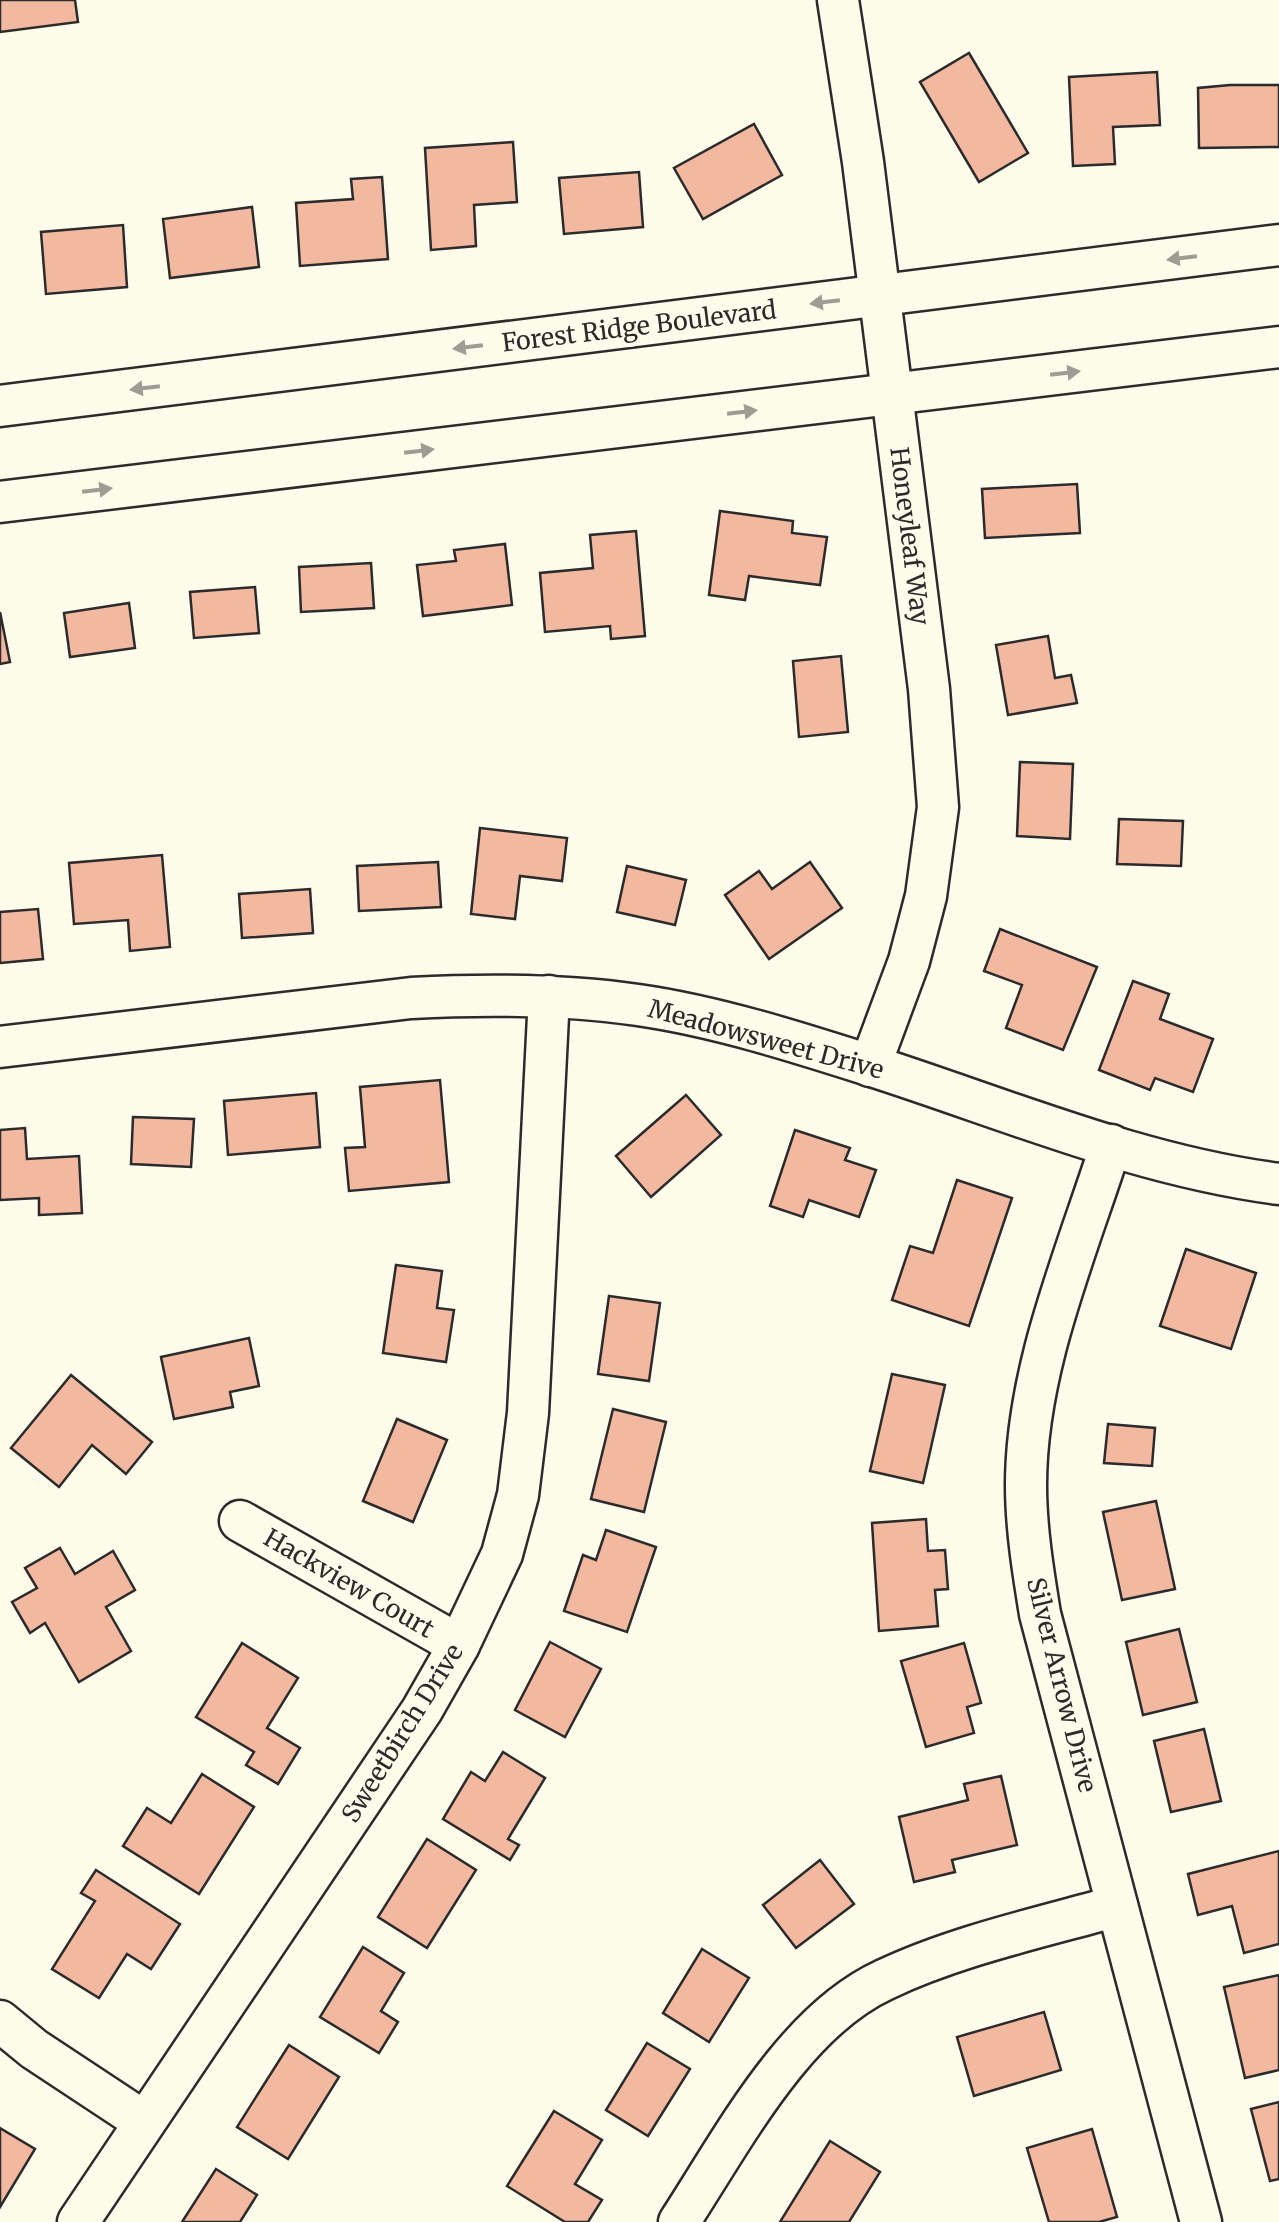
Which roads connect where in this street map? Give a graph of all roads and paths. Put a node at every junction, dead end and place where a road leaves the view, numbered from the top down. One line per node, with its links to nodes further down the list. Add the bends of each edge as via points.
1 (838, 0): 3 (street, Honeyleaf Way)
2 (1279, 246): 3 (street, Forest Ridge Boulevard, one-way to 3)
3 (879, 295): 5 (street, Honeyleaf Way); 6 (street, Forest Ridge Boulevard, one-way to 6)
4 (1279, 347): 5 (street, one-way to 4)
5 (892, 394): 7 (street, one-way to 5); 10 (street, Honeyleaf Way, via 938,807 926,896)
6 (0, 406)
7 (0, 502)
8 (549, 996): 9 (street, Meadowsweet Drive, via 411,998); 10 (street, Meadowsweet Drive, via 640,1005); 14 (street, Sweetbirch Drive, via 528,1414 518,1494 502,1554)
9 (0, 1046)
10 (870, 1066): 11 (street, Meadowsweet Drive)
11 (1111, 1145): 12 (street, Meadowsweet Drive); 15 (street, Silver Arrow Drive, via 1044,1356 1026,1482 1040,1614)
12 (1279, 1184)
13 (240, 1520): 14 (street, Hackview Court)
14 (459, 1645): 17 (street, Sweetbirch Drive, via 422,1710)
15 (1117, 1906): 19 (street, via 882,1980 842,2008 765,2092); 20 (street, Silver Arrow Drive)
16 (0, 2021): 17 (street)
17 (143, 2121): 18 (street, Sweetbirch Drive)
18 (78, 2222)
19 (678, 2222)
20 (1202, 2222)

